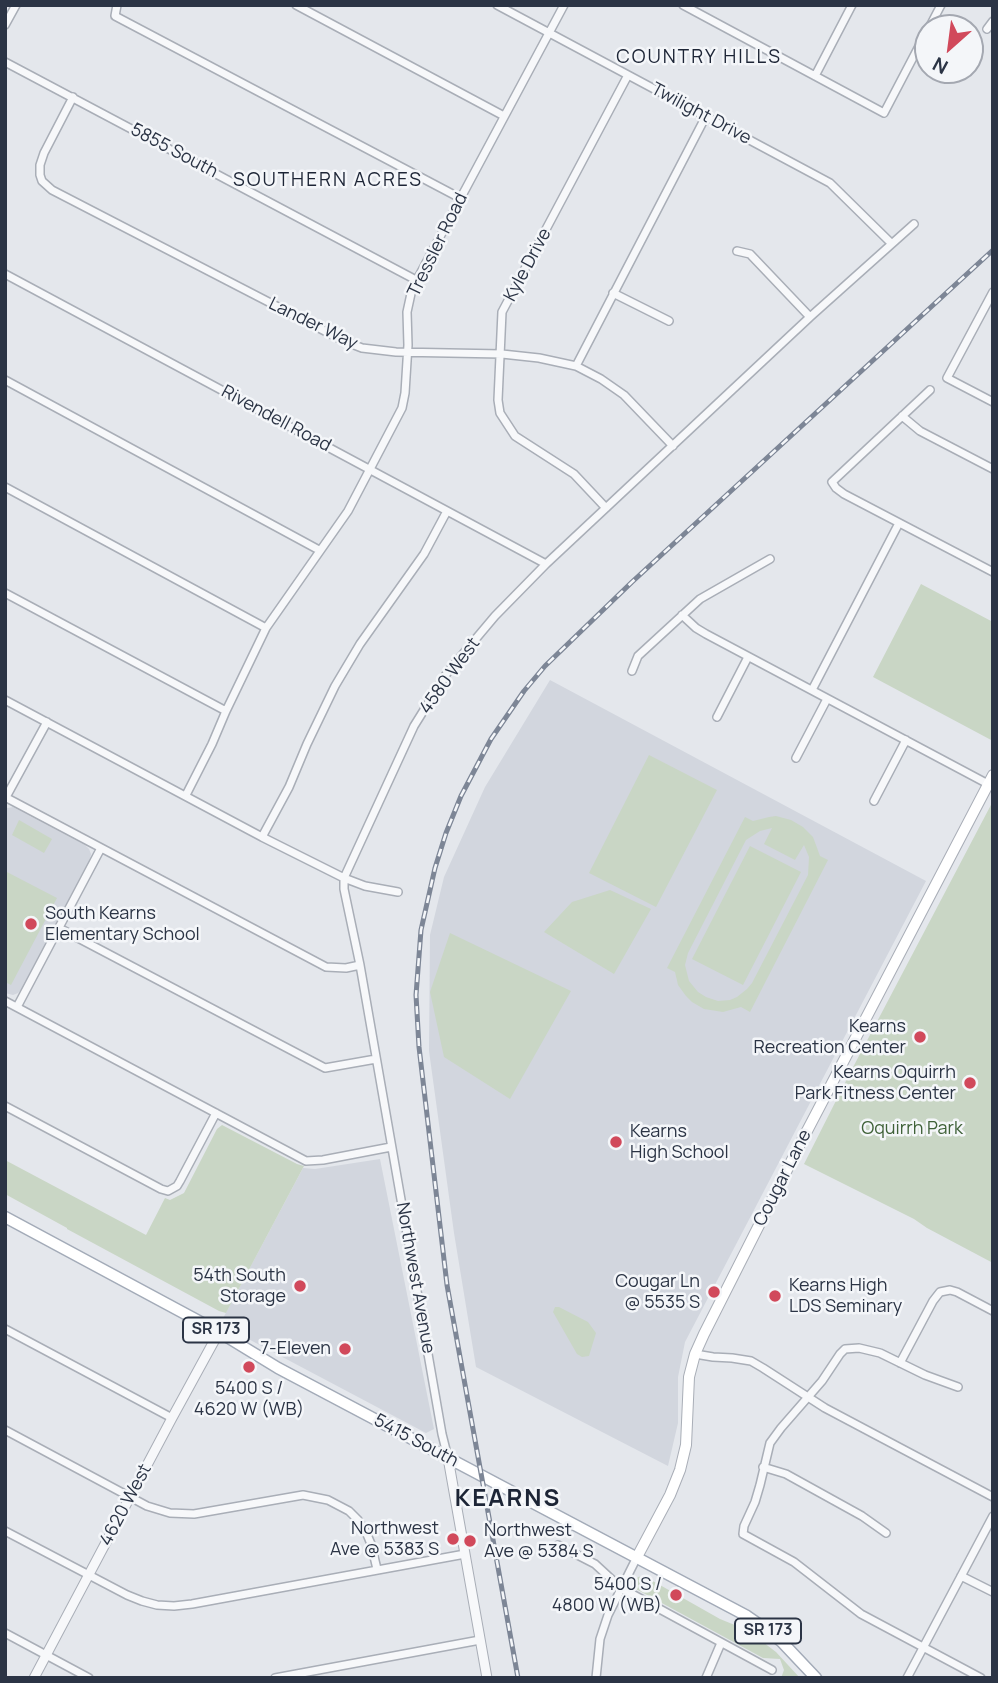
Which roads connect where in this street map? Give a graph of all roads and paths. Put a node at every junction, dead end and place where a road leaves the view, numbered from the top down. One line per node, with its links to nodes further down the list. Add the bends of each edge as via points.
1 (16, 5): 9 (street)
2 (117, 5): 19 (street, via 116,16)
3 (296, 5): 17 (street)
4 (497, 5): 11 (street, Twilight Drive)
5 (564, 5): 11 (street, Tressler Road)
6 (683, 5): 15 (street)
7 (852, 5): 15 (street)
8 (993, 21): 10 (street)
9 (5, 25)
10 (987, 29)
11 (549, 33): 14 (street, Twilight Drive); 17 (street, Tressler Road)
12 (914, 56): 15 (street, via 884,113)
13 (5, 62): 16 (street, 5855 South)
14 (628, 75): 18 (street, Twilight Drive); 30 (street, Kyle Drive, via 502,312)
15 (816, 76)
16 (73, 97): 24 (street, 5855 South); 29 (street, Lander Way, via 41,159 40,175 47,187 344,341 362,348)
17 (504, 116): 19 (street, Tressler Road)
18 (706, 116): 21 (street, Twilight Drive, via 830,183); 26 (street)
19 (460, 198): 24 (street, Tressler Road)
20 (914, 224): 21 (street, 4580 West)
21 (891, 243): 27 (street, 4580 West)
22 (737, 251): 27 (street, via 750,254)
23 (5, 274): 37 (street, Rivendell Road)
24 (416, 280): 29 (street, Tressler Road, via 407,312)
25 (993, 292): 34 (street, via 947,378)
26 (613, 293): 28 (street); 31 (street)
27 (810, 317): 36 (street, 4580 West)
28 (668, 321)
29 (407, 352): 30 (street, Lander Way); 37 (street, Tressler Road, via 402,408)
30 (502, 354): 31 (street, Lander Way); 40 (street, Kyle Drive, via 498,400 508,427 574,474)
31 (576, 366): 36 (street, Lander Way, via 624,396)
32 (5, 380): 43 (street)
33 (930, 390): 35 (street)
34 (993, 402)
35 (902, 416): 38 (street, via 920,432); 42 (street, via 832,482 844,494)
36 (673, 446): 40 (street, 4580 West)
37 (370, 469): 41 (street, Rivendell Road); 43 (street, Tressler Road, via 348,511)
38 (993, 470)
39 (5, 487): 49 (street)
40 (606, 508): 45 (street, 4580 West)
41 (447, 511): 45 (street, Rivendell Road); 64 (street, via 424,554 335,686)
42 (899, 523): 46 (street); 52 (street)
43 (319, 550): 49 (street, Tressler Road)
44 (770, 559): 48 (street, via 708,593)
45 (546, 564): 66 (street, 4580 West, via 447,673 414,726)
46 (993, 572)
47 (5, 593): 55 (street)
48 (682, 615): 50 (street, via 695,628); 51 (street, via 638,656)
49 (267, 628): 55 (street, Tressler Road)
50 (748, 657): 52 (street); 56 (street)
51 (632, 671)
52 (813, 690): 54 (street)
53 (5, 699): 57 (street)
54 (827, 699): 58 (street); 59 (street)
55 (226, 711): 61 (street, Tressler Road)
56 (717, 717)
57 (47, 722): 61 (street); 62 (street)
58 (906, 740): 60 (street); 63 (street)
59 (796, 758)
60 (990, 780): 80 (main road, Cougar Lane)
61 (186, 795): 64 (street)
62 (5, 797): 65 (street)
63 (874, 801)
64 (262, 837): 66 (street)
65 (101, 848): 68 (street); 69 (street, via 326,967)
66 (344, 878): 67 (street); 69 (street, Northwest Avenue)
67 (398, 892)
68 (59, 928): 71 (street); 72 (street, via 325,1068)
69 (359, 965): 72 (street, Northwest Avenue)
70 (5, 1001): 71 (street)
71 (17, 1007): 74 (street)
72 (376, 1059): 75 (street, Northwest Avenue)
73 (5, 1106): 74 (street, via 168,1191 177,1186)
74 (216, 1113): 75 (street, via 306,1161)
75 (391, 1147): 86 (street, Northwest Avenue)
76 (5, 1217): 79 (main road, 5415 South / SR 173)
77 (993, 1311): 81 (street, via 957,1292 940,1292)
78 (5, 1329): 84 (street)
79 (219, 1332): 84 (street, 4620 West); 86 (main road, 5415 South / SR 173)
80 (695, 1354): 83 (street, via 751,1362); 95 (main road, Cougar Lane, via 680,1470)
81 (900, 1363): 82 (street); 83 (street, via 872,1351 845,1349)
82 (958, 1388)
83 (808, 1397): 87 (street, via 774,1436); 89 (street)
84 (172, 1418): 88 (street, 4620 West)
85 (5, 1430): 88 (street)
86 (448, 1458): 94 (street, Northwest Avenue); 95 (main road, 5415 South / SR 173)
87 (763, 1467): 92 (street, via 786,1474); 104 (street, via 743,1534 794,1562 861,1614)
88 (131, 1497): 96 (street, via 158,1510 183,1514 303,1495 328,1500 358,1520); 97 (street, 4620 West)
89 (993, 1497)
90 (993, 1516): 98 (street)
91 (5, 1531): 97 (street)
92 (886, 1533)
93 (558, 1545): 99 (street, via 596,1564)
94 (465, 1554): 96 (street); 102 (street, Northwest Avenue)
95 (637, 1557): 99 (street); 113 (main road, 5415 South / SR 173, via 747,1616 782,1642)
96 (377, 1569): 97 (street, via 174,1606 142,1601)
97 (89, 1575): 105 (street, 4620 West)
98 (961, 1576): 100 (street); 104 (street)
99 (621, 1588): 103 (street); 111 (street, via 600,1639)
100 (993, 1592)
101 (5, 1633): 105 (street)
102 (480, 1640): 109 (street); 110 (street, Northwest Avenue)
103 (722, 1643): 106 (street); 112 (street)
104 (924, 1647): 114 (street); 115 (street)
105 (46, 1655): 107 (street, 4620 West); 108 (street)
106 (772, 1670)
107 (34, 1678)
108 (89, 1678)
109 (275, 1678)
110 (487, 1678)
111 (596, 1678)
112 (706, 1678)
113 (816, 1678)
114 (907, 1678)
115 (981, 1678)

